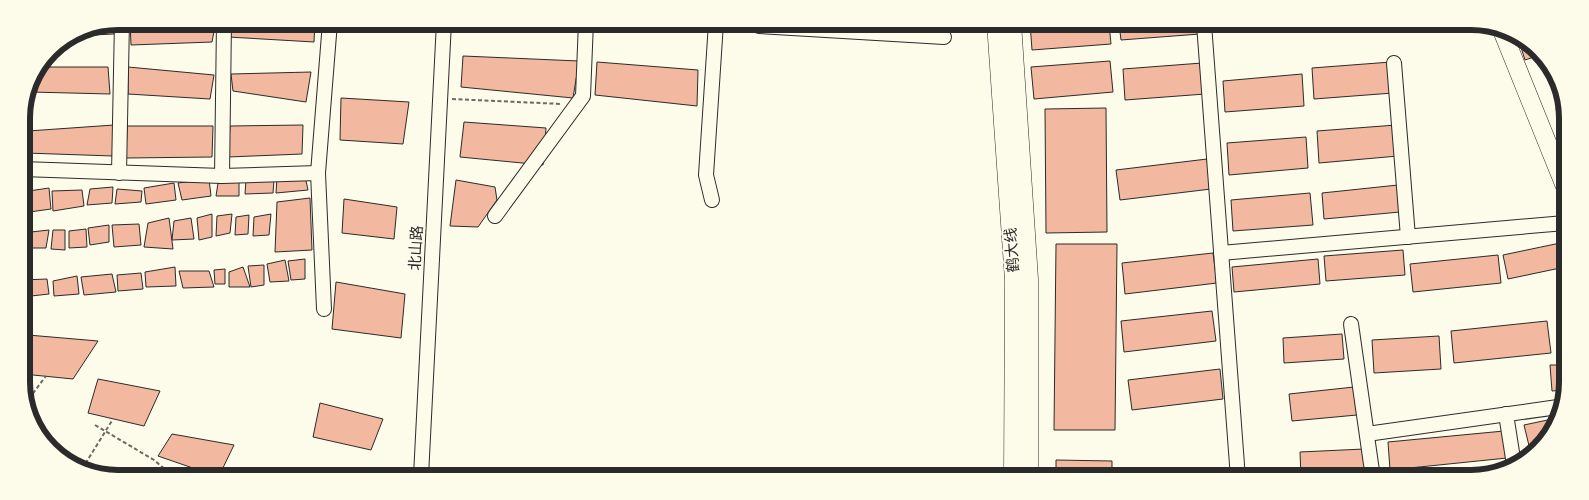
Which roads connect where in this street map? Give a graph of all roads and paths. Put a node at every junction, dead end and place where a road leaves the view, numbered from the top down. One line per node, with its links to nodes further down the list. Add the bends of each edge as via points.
1 (122, 30): 18 (street)
2 (224, 30): 20 (street)
3 (329, 30): 19 (street)
4 (444, 30): 14 (street, 北山路)
5 (586, 30): 15 (street, via 583,96)
6 (716, 30): 21 (street, via 706,174)
7 (826, 30): 11 (street)
8 (996, 30): 41 (main road, 鹤大线, via 1014,280)
9 (1012, 30): 42 (main road, 鹤大线, via 1030,280)
10 (1204, 30): 25 (street)
11 (944, 37)
12 (1505, 37): 16 (main road)
13 (1394, 63): 24 (street)
14 (440, 99): 15 (path); 40 (street, 北山路)
15 (577, 105): 22 (street)
16 (1559, 162)
17 (30, 169): 18 (street)
18 (119, 173): 20 (street)
19 (318, 173): 20 (street); 26 (street)
20 (222, 176)
21 (712, 200)
22 (495, 216)
23 (1559, 223): 24 (street)
24 (1408, 236): 25 (street)
25 (1221, 253): 43 (street)
26 (324, 308)
27 (1351, 324): 34 (street)
28 (46, 376): 29 (path)
29 (31, 396)
30 (1555, 407): 31 (street)
31 (1506, 414): 34 (street); 35 (street)
32 (113, 419): 36 (path, bridge)
33 (95, 425): 38 (path)
34 (1367, 434): 44 (street)
35 (1513, 459)
36 (85, 464)
37 (189, 466): 39 (path)
38 (165, 470)
39 (186, 470)
40 (421, 470)
41 (1013, 470)
42 (1028, 470)
43 (1237, 470)
44 (1372, 470)

